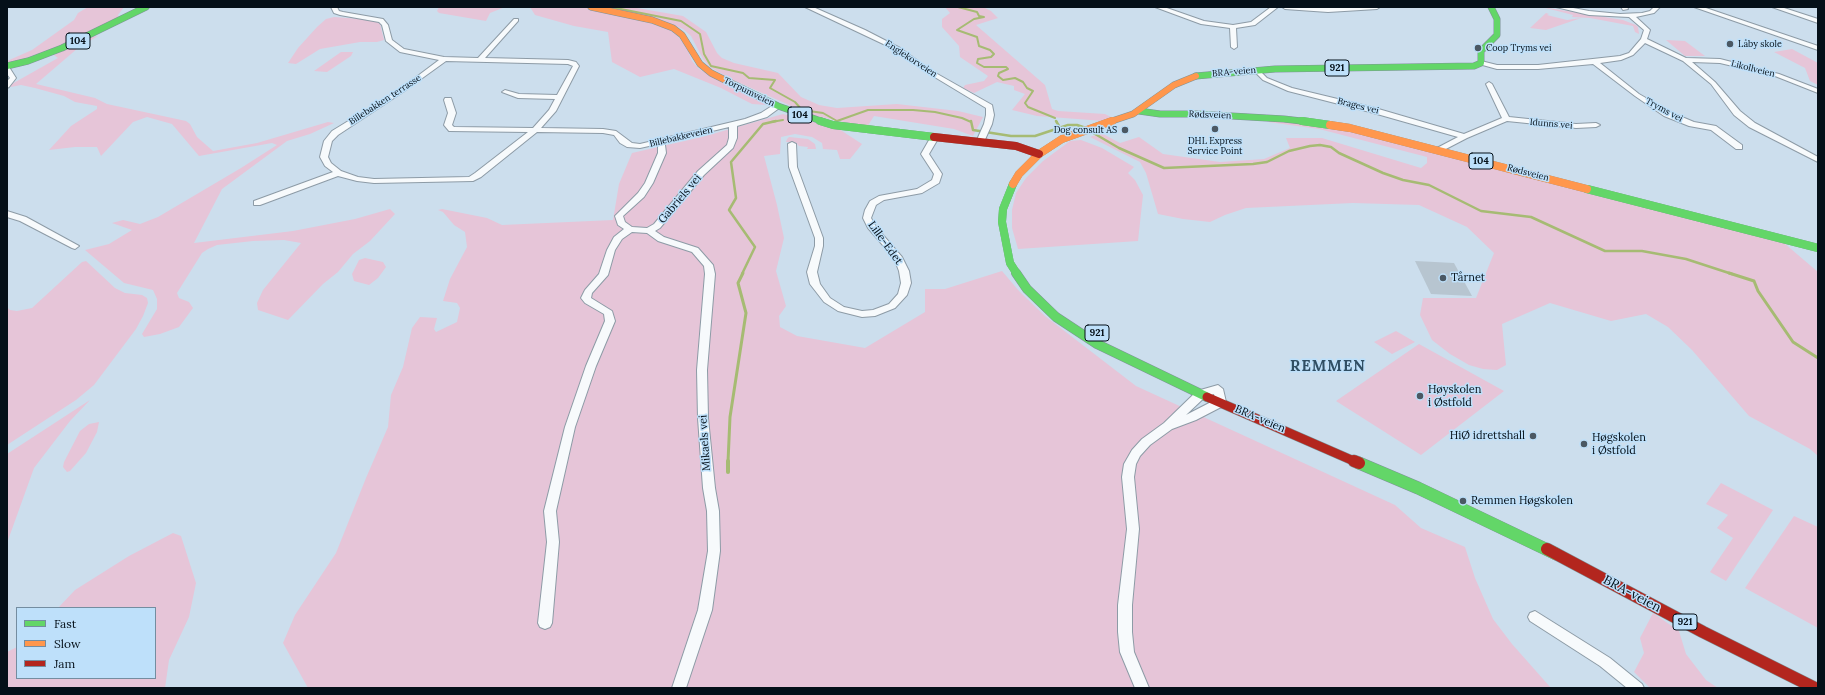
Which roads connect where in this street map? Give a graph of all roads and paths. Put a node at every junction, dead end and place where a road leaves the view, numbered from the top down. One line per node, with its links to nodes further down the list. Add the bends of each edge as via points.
1 (146, 7): 26 (main road, 104, via 68,46)
2 (334, 7): 21 (street, via 336,12 342,14 380,20 385,25 389,41 402,51)
3 (591, 7): 34 (main road, Torpumveien / 104, via 652,20 674,28 707,70)
4 (808, 7): 40 (street, Englekorveien, via 898,49 930,72 989,107 990,115)
5 (1158, 7): 17 (street, via 1203,23)
6 (1275, 7): 17 (street, via 1253,24)
7 (1285, 7): 8 (street, via 1328,10)
8 (1376, 7)
9 (1491, 7): 25 (main road, via 1497,19 1497,35 1481,51)
10 (1560, 7): 14 (street, via 1606,15)
11 (1657, 7): 14 (street, via 1652,12)
12 (1697, 7): 20 (street)
13 (1775, 7): 16 (street)
14 (1631, 16): 18 (street, via 1647,30)
15 (516, 20): 22 (street)
16 (1818, 21)
17 (1233, 27): 19 (street)
18 (1644, 40): 23 (street); 24 (street, via 1631,54)
19 (1234, 47)
20 (1818, 48)
21 (444, 59): 22 (street); 49 (street, Billebakken terrasse, via 401,91 335,133 328,141 324,157)
22 (480, 59): 32 (street, via 574,63 576,66)
23 (1685, 60): 30 (street, Likollveien, via 1720,61 1777,75); 48 (street, via 1713,83 1737,113 1752,125)
24 (1594, 62): 25 (street, via 1517,67 1497,67); 45 (street, Tryms vei, via 1667,114 1692,124 1713,128)
25 (1481, 63): 27 (main road, BRA-veien / 921, via 1468,67)
26 (7, 67): 29 (street, via 13,78)
27 (1256, 70): 35 (main road, BRA-veien / 921, via 1185,78); 41 (street, Brages vei, via 1265,79 1290,90)
28 (1489, 84): 36 (street)
29 (7, 86)
30 (1818, 91)
31 (505, 92): 32 (street, via 518,96)
32 (560, 97): 39 (street, via 552,111)
33 (448, 100): 39 (street, via 452,113 448,125 452,129)
34 (778, 106): 37 (street, Billebakkeveien, via 764,115); 42 (main road, Torpumveien / 104, via 833,125)
35 (1139, 111): 46 (main road, Rødsveien / 104, via 1315,122 1366,131); 47 (main road, BRA-veien, via 1122,120 1062,139)
36 (1506, 119): 38 (street, Idunns vei, via 1576,126); 41 (street, Idunns vei)
37 (734, 125): 39 (street, Billebakkeveien, via 640,146 630,145 616,133 603,131); 53 (street, Gabriels vei, via 730,146 702,173 657,226)
38 (1596, 125)
39 (535, 130): 49 (street, via 478,175 470,178 374,180 357,179)
40 (982, 136): 42 (main road, Torpumveien / 104); 47 (main road, Torpumveien / 104, via 1001,145 1031,150)
41 (1464, 136): 46 (street, Idunns vei)
42 (935, 137): 43 (street, Lille-Edet, via 925,154 938,174 936,181 919,191 882,198 873,203 869,210 868,218 872,228 898,257 906,283 902,295 892,306 875,313 862,314 842,309 827,300 815,284 812,272 819,238 793,167)
43 (792, 144)
44 (661, 145): 52 (street, via 662,153 649,183 641,195 619,216 621,224)
45 (1739, 147)
46 (1440, 150): 56 (main road, Rødsveien / 104)
47 (1039, 154): 54 (main road, BRA-veien / 921, via 1016,177 1005,198 1002,216)
48 (1818, 160)
49 (338, 173): 50 (street)
50 (257, 203)
51 (7, 214): 55 (street, via 23,219)
52 (630, 229): 53 (street, Gabriels vei); 66 (street, via 618,237 603,275 586,298 588,302 609,313 610,321 570,427 550,511 553,542)
53 (649, 231): 67 (street, Mikaels vei, via 661,239 695,250 708,265 710,274 702,370 703,418 708,488 713,511 714,551 705,610)
54 (1006, 239): 57 (main road, BRA-veien / 921, via 1034,281 1062,309 1098,334); 58 (main road, BRA-veien / 921, via 1010,263 1027,290 1056,317 1097,344)
55 (74, 246)
56 (1818, 248)
57 (1161, 364)
58 (1203, 389): 59 (street); 61 (main road, BRA-veien / 921); 62 (street)
59 (1218, 389): 60 (main road, BRA-veien); 61 (street)
60 (1232, 396)
61 (1221, 402): 62 (street); 64 (main road, BRA-veien / 921, via 1418,488)
62 (1168, 426): 68 (street, via 1136,452 1130,464 1128,477 1133,529 1125,605 1125,632 1127,652)
63 (1373, 459): 64 (main road, BRA-veien / 921)
64 (1556, 554): 70 (main road, BRA-veien / 921)
65 (1536, 617): 69 (street, via 1605,662)
66 (545, 623)
67 (679, 688)
68 (1142, 688)
69 (1637, 688)
70 (1816, 688)

